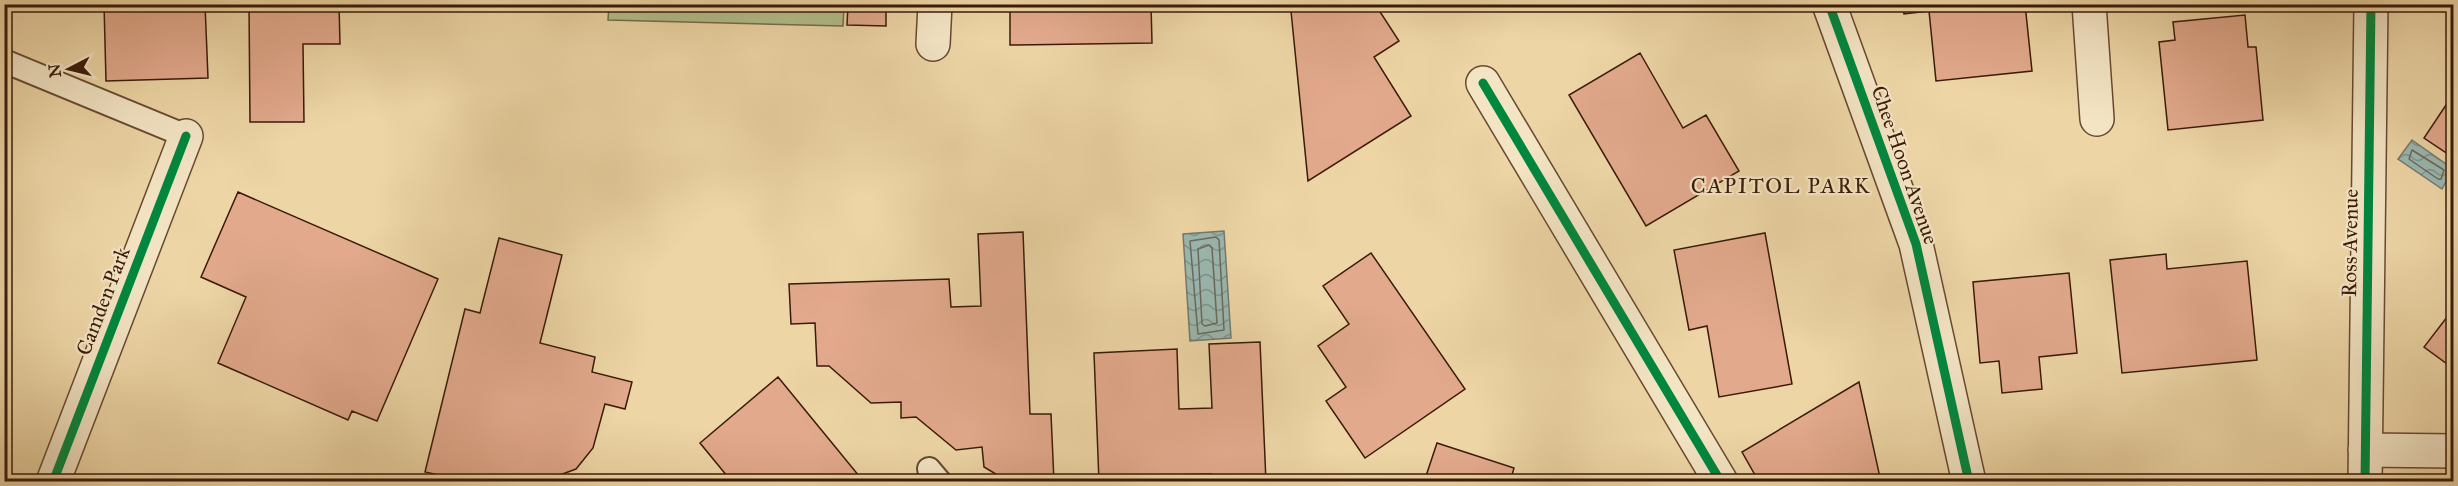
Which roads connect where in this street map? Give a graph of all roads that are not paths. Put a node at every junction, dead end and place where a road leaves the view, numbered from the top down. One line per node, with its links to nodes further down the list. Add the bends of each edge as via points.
1 (935, 4): 5 (street)
2 (1829, 4): 14 (street, Chee Hoon Avenue, via 1916,244)
3 (2089, 4): 8 (street)
4 (2371, 4): 11 (street, Ross Avenue)
5 (933, 44)
6 (4, 61): 9 (lane)
7 (1483, 83): 13 (street)
8 (2097, 119)
9 (186, 136): 12 (street, Camden Park)
10 (2454, 451): 11 (street)
11 (2365, 466)
12 (55, 481)
13 (1721, 482)
14 (1970, 482)

